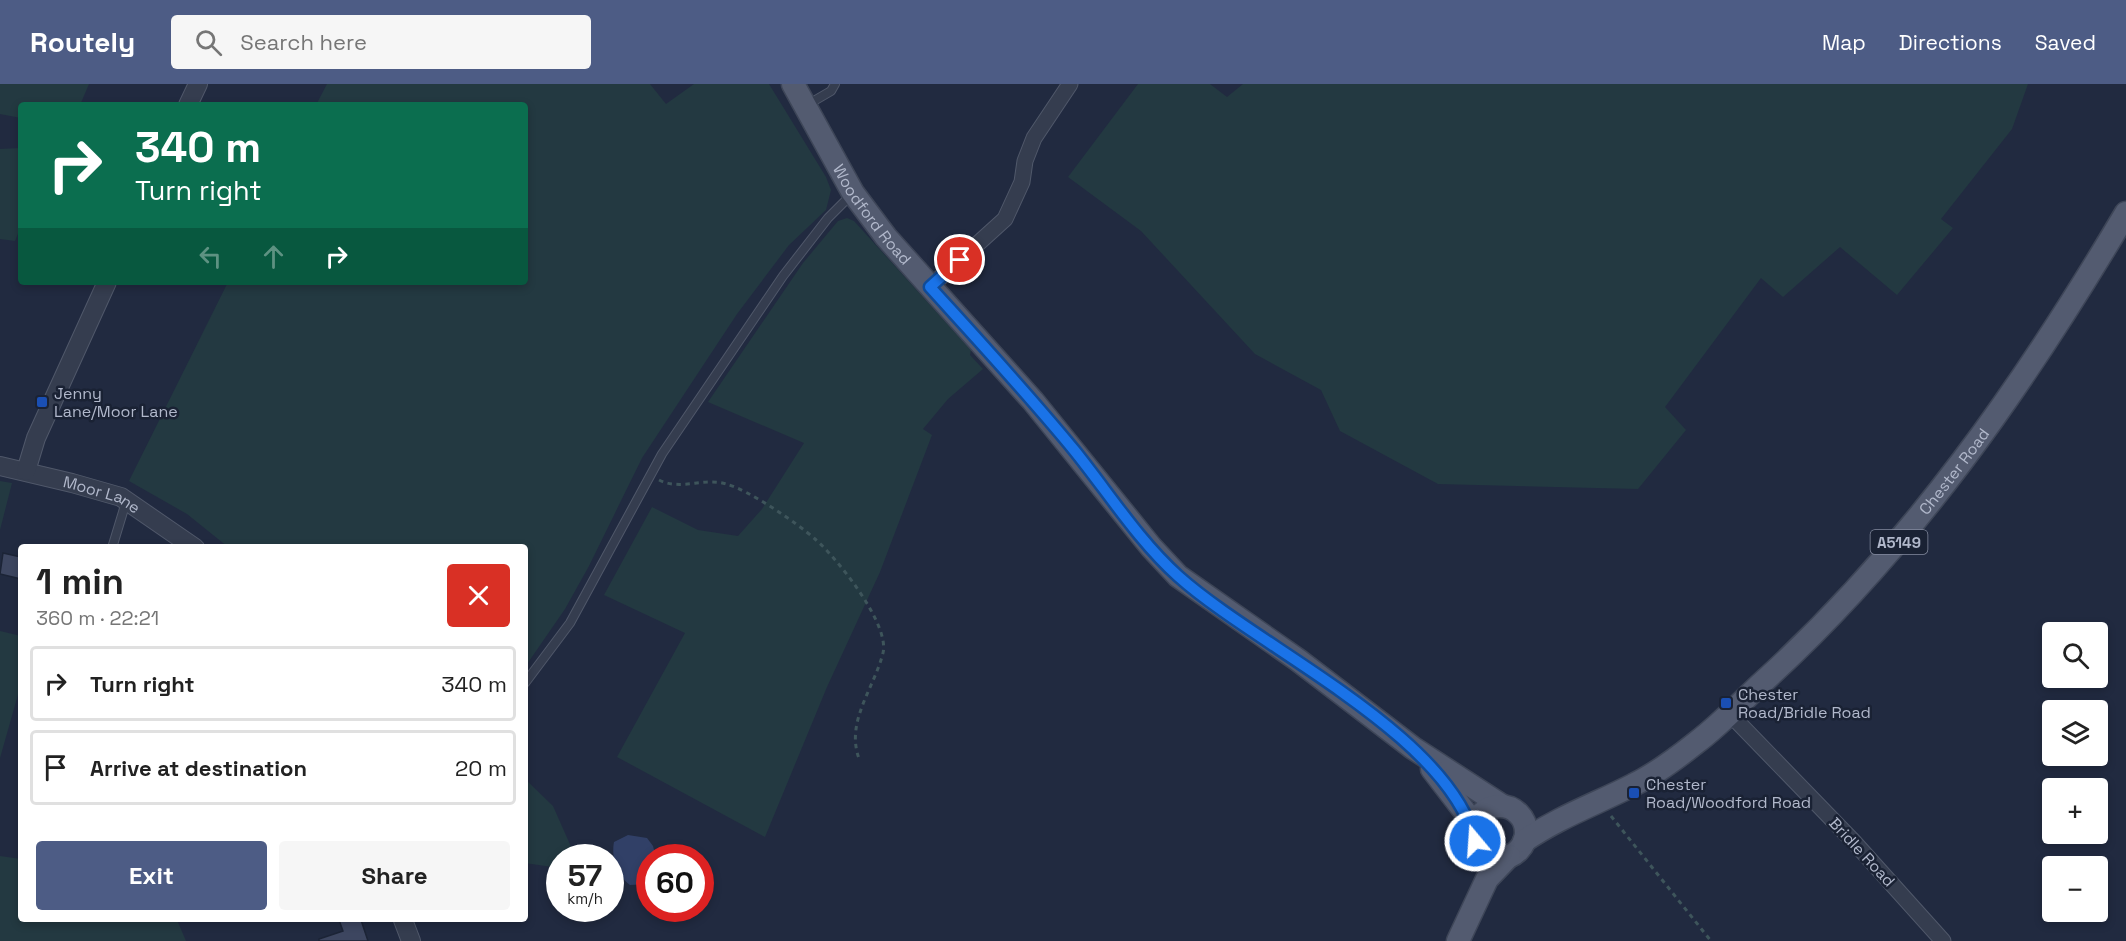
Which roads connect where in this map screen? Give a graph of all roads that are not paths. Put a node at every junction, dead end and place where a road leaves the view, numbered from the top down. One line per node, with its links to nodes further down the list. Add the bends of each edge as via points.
1 (198, 84): 5 (street)
2 (793, 84): 6 (main road, Woodford Road)
3 (835, 84): 6 (lane, via 831,91)
4 (1070, 84): 10 (street, via 1034,138 1022,182 1005,219)
5 (189, 102)
6 (806, 106): 7 (main road, Woodford Road)
7 (853, 193): 10 (main road, Woodford Road); 16 (lane, via 828,218 771,292 650,475 570,623)
8 (2126, 213): 17 (main road, Chester Road / A5149, via 2063,318 1933,502 1829,620)
9 (106, 285): 12 (street, via 36,438)
10 (930, 287): 18 (main road, Woodford Road, via 1033,400 1178,576)
11 (0, 466): 12 (street, Moor Lane)
12 (26, 471): 13 (street, Moor Lane)
13 (127, 501): 14 (lane); 15 (street, Moor Lane)
14 (113, 544)
15 (189, 544)
16 (528, 679)
17 (1729, 713): 19 (main road, Chester Road / A5149, via 1664,767); 27 (street, Bridle Road)
18 (1413, 747): 20 (main road, Woodford Road); 21 (main road, Woodford Road, via 1465,812)
19 (1598, 800): 20 (main road, Chester Road / A5149, via 1535,811); 22 (main road, Chester Road / A5149, via 1554,821)
20 (1507, 807): 21 (main road, via 1485,810 1475,822); 22 (main road, via 1525,823)
21 (1474, 836): 22 (main road, via 1485,854 1501,858); 23 (main road, Chester Road)
22 (1517, 849): 23 (main road, Chester Road, via 1488,879)
23 (1473, 905): 26 (main road, Chester Road)
24 (404, 922): 25 (street)
25 (411, 941)
26 (1458, 941)
27 (1943, 941)

